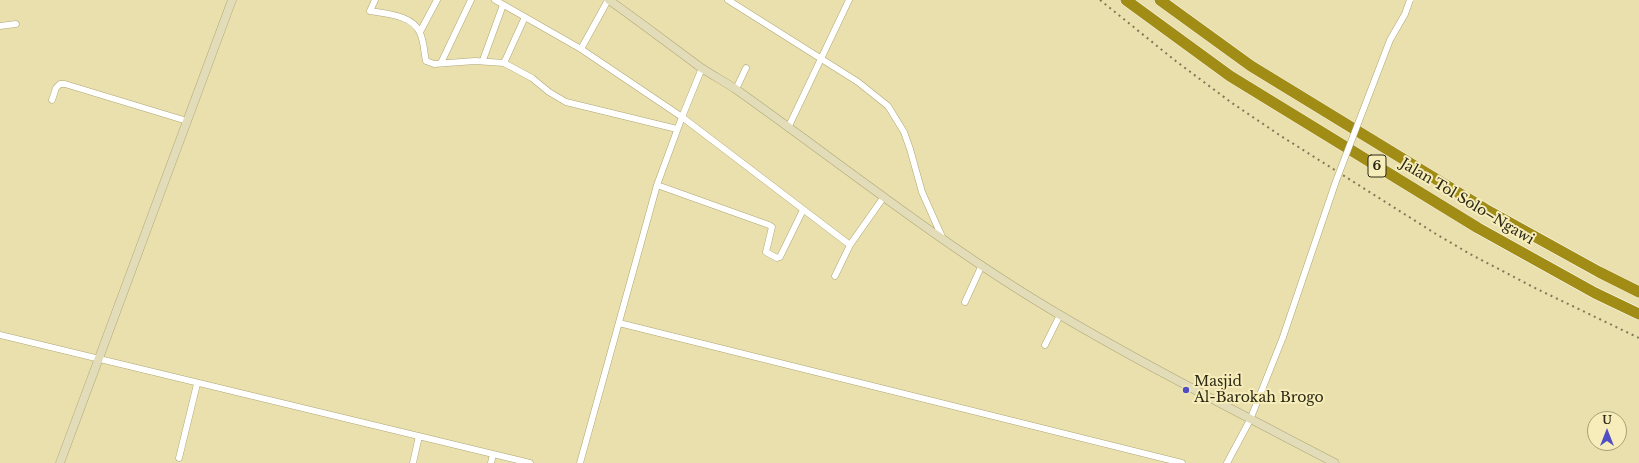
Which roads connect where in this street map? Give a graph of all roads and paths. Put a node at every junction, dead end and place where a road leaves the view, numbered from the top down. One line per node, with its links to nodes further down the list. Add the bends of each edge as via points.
1 (232, 0): 27 (main road)
2 (375, 0): 16 (street, via 370,10 404,18 413,23)
3 (437, 0): 16 (street)
4 (471, 0): 20 (street)
5 (495, 0): 12 (street)
6 (609, 0): 17 (street); 22 (main road)
7 (728, 0): 18 (street)
8 (849, 0): 18 (street)
9 (1126, 0): 39 (highway, Jalan Tol Solo–Ngawi / 6, via 1230,76 1471,224)
10 (1160, 0): 37 (highway, Jalan Tol Solo–Ngawi / 6, via 1251,66 1478,205)
11 (1410, 0): 46 (street, bridge, via 1390,40 1342,166 1283,337)
12 (503, 5): 13 (street); 19 (street)
13 (526, 17): 17 (street); 21 (street)
14 (16, 24): 15 (street)
15 (0, 26)
16 (420, 32): 20 (street, via 426,61)
17 (581, 49): 26 (street)
18 (821, 59): 28 (street); 33 (street, via 858,82 888,106 904,132 922,192)
19 (483, 60): 20 (street); 21 (street)
20 (441, 63)
21 (504, 63): 29 (street, via 532,78 566,102)
22 (702, 68): 24 (main road); 26 (street)
23 (746, 68): 24 (street)
24 (736, 89): 28 (main road)
25 (52, 100): 27 (street, via 56,88 60,84 65,84)
26 (682, 116): 29 (street); 32 (street)
27 (187, 120): 44 (main road)
28 (788, 128): 31 (main road)
29 (677, 129): 30 (street)
30 (657, 185): 32 (street, via 769,225 772,227 766,252 777,258 780,257); 41 (street)
31 (883, 198): 33 (main road); 34 (street)
32 (803, 210): 34 (street)
33 (944, 241): 35 (main road)
34 (850, 245): 36 (street)
35 (982, 265): 38 (street); 40 (main road)
36 (835, 276)
37 (1639, 292)
38 (965, 302)
39 (1639, 314)
40 (1060, 315): 43 (street); 46 (main road)
41 (619, 323): 54 (street); 55 (street)
42 (0, 335): 44 (street)
43 (1045, 345)
44 (98, 358): 45 (street); 50 (main road)
45 (197, 384): 47 (street); 49 (street)
46 (1250, 420): 56 (street); 57 (main road)
47 (419, 436): 48 (street); 51 (street)
48 (493, 454): 52 (street); 53 (street)
49 (179, 458)
50 (60, 463)
51 (413, 463)
52 (491, 463)
53 (530, 463)
54 (580, 463)
55 (1182, 463)
56 (1227, 463)
57 (1335, 463)

